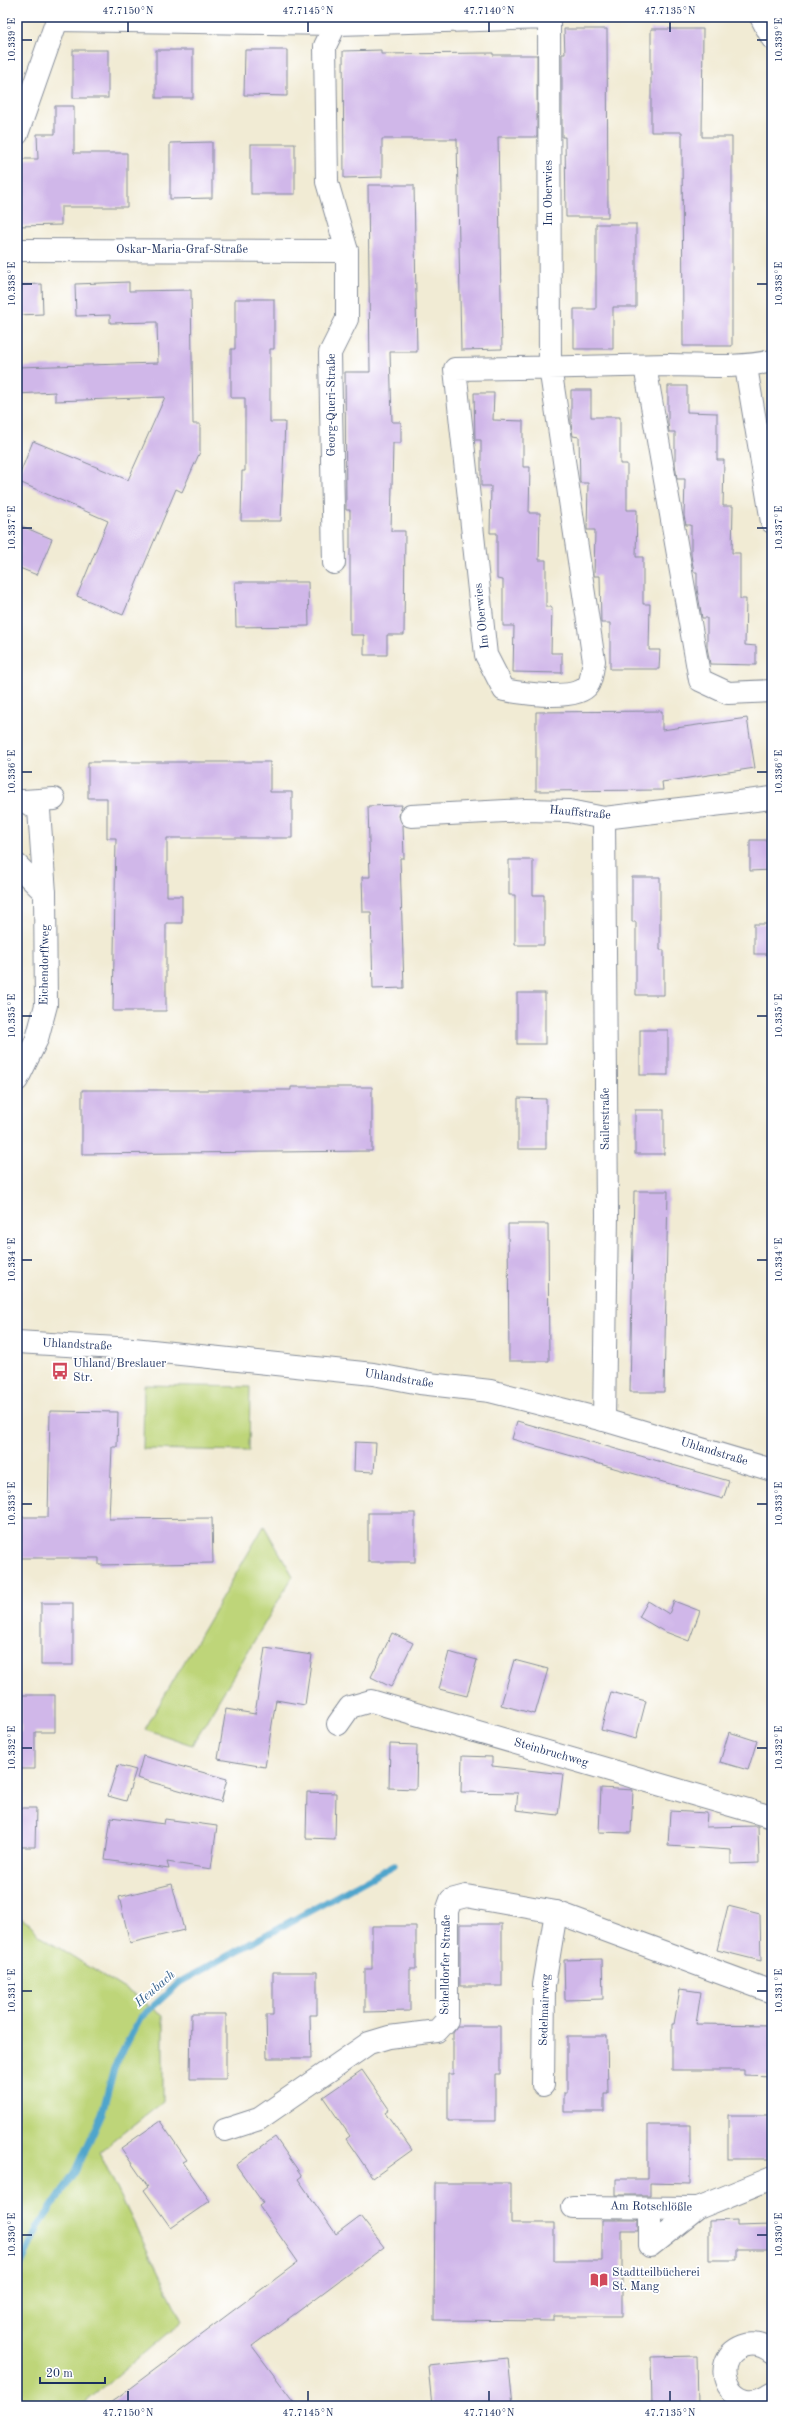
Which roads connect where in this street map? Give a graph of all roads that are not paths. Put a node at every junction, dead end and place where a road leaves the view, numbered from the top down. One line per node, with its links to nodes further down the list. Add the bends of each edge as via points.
1 (761, 17): 4 (street)
2 (58, 18): 3 (street); 5 (street)
3 (338, 20): 7 (street, Georg-Queri-Straße, via 325,46 327,182); 10 (street, Im Oberwies, via 549,18)
4 (772, 38)
5 (19, 123)
6 (17, 250): 7 (street, Oskar-Maria-Graf-Straße)
7 (347, 250): 13 (street, Georg-Queri-Straße, via 347,319 330,353)
8 (772, 361): 11 (street, Im Oberwies)
9 (645, 366): 10 (street, Im Oberwies); 11 (street, Im Oberwies); 14 (street, via 700,680 728,693)
10 (550, 367): 10 (street, Im Oberwies, via 455,369 486,655 504,690 529,695 579,693 589,685 594,661)
11 (746, 367): 12 (street)
12 (772, 522)
13 (334, 563)
14 (772, 691)
15 (772, 798): 19 (street, Hauffstraße)
16 (54, 799): 17 (street, Eichendorffweg)
17 (20, 801): 21 (street, Eichendorffweg, via 39,810)
18 (411, 816): 19 (street, Hauffstraße, via 526,810 569,811)
19 (604, 818): 24 (street, Sailerstraße, via 607,1215)
20 (17, 865): 21 (street)
21 (44, 893): 22 (street, Eichendorffweg, via 46,1005 37,1039)
22 (17, 1080)
23 (17, 1342): 24 (street, Uhlandstraße, via 133,1349 373,1374 490,1392)
24 (604, 1420): 25 (street, Uhlandstraße)
25 (772, 1470)
26 (338, 1724): 27 (street, Steinbruchweg, via 350,1707 371,1701)
27 (772, 1817)
28 (556, 1912): 29 (street, Schelldorfer Straße); 30 (street, Sedelmairweg, via 544,1985); 31 (street, Schelldorfer Straße, via 466,1896 452,1900 447,1911 447,2020 437,2031 389,2037 369,2043 259,2119)
29 (772, 1992)
30 (543, 2085)
31 (225, 2130)
32 (772, 2178): 35 (street, Am Rotschlößle)
33 (572, 2207): 34 (street, Am Rotschlößle)
34 (650, 2208): 35 (street, Am Rotschlößle); 35 (street, via 650,2246)
35 (698, 2208)
36 (772, 2352): 37 (street, via 764,2346 747,2345 732,2353 724,2370 725,2380 736,2396 755,2401)
37 (772, 2393)

